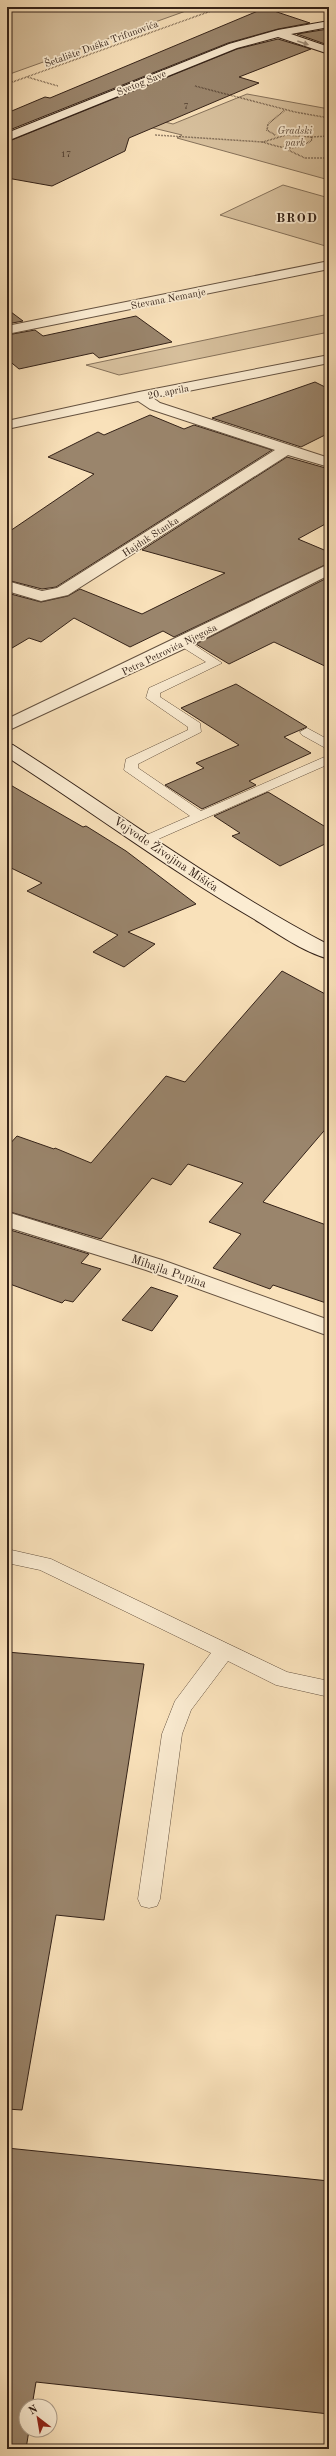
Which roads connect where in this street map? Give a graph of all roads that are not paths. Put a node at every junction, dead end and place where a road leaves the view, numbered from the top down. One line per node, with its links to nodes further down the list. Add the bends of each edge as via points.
1 (329, 24): 2 (street, Svetog Save)
2 (278, 33): 3 (street, one-way to 3); 4 (street, Svetog Save, via 212,54)
3 (329, 51)
4 (7, 137)
5 (329, 265): 6 (street, Stevana Nemanje)
6 (7, 330)
7 (329, 360): 8 (street, 20. aprila)
8 (139, 396): 9 (street, 20. aprila); 10 (street, via 155,406)
9 (7, 425)
10 (287, 449): 11 (street); 13 (street, Hajduk Stanka, via 62,592 41,596)
11 (329, 463)
12 (329, 569): 14 (street, Petra Petrovića Njegoša)
13 (7, 586)
14 (184, 642): 15 (street, Petra Petrovića Njegoša); 20 (lane, via 216,663 154,691 153,698 195,726 194,732 131,762 131,770)
15 (7, 726)
16 (307, 732): 17 (lane)
17 (329, 746)
18 (7, 749): 21 (street, Vojvode Živojina Mišića)
19 (329, 759): 20 (lane)
20 (200, 816): 21 (lane)
21 (147, 840): 22 (street, Vojvode Živojina Mišića, via 216,889)
22 (329, 953)
23 (7, 1219): 24 (street, Mihajla Pupina, via 154,1265)
24 (329, 1328)
25 (7, 1556): 26 (lane, via 44,1564)
26 (224, 1650): 27 (lane, via 283,1679); 28 (lane, via 182,1707 172,1734)
27 (329, 1690)
28 (149, 1898)

